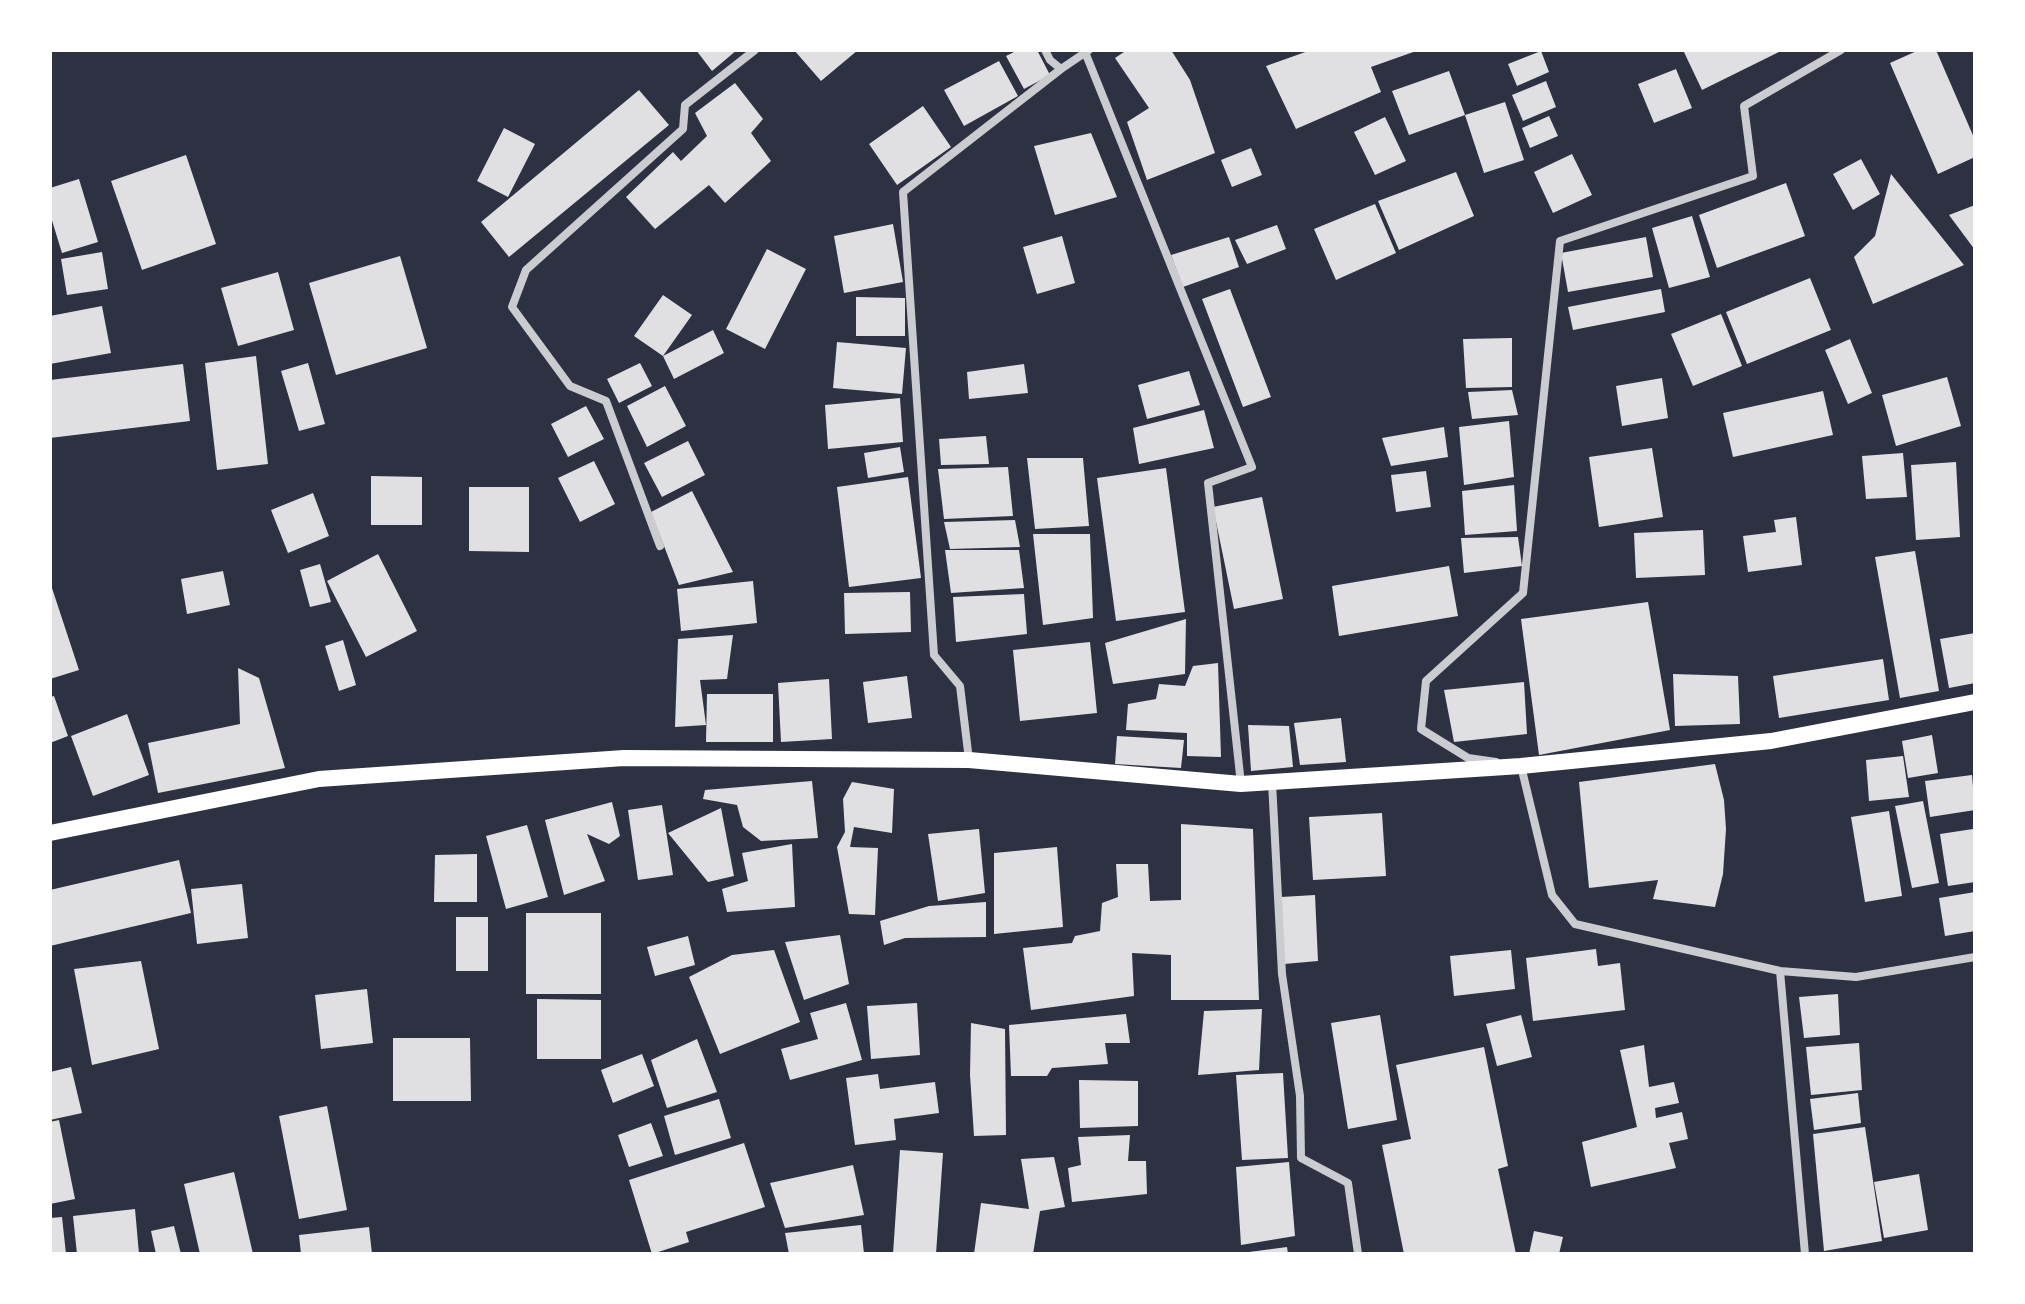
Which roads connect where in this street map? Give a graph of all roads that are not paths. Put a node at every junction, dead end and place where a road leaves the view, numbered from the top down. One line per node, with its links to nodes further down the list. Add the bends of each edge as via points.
1 (755, 50): 6 (street, via 685,105 683,129 526,270 512,307 570,386 606,401)
2 (1045, 50): 5 (street)
3 (1841, 50): 9 (street, via 1744,106 1753,176 1560,241 1523,593 1426,681 1421,729 1468,758)
4 (1087, 51): 5 (street); 11 (street, via 1252,467 1208,483)
5 (1061, 69): 8 (street, via 903,192 934,655 960,686)
6 (660, 546)
7 (1975, 702): 9 (main road, via 1771,741)
8 (969, 760): 11 (main road); 12 (main road, via 624,758 319,779)
9 (1521, 766): 10 (main road); 14 (street, via 1552,895 1575,924)
10 (1272, 781): 11 (main road); 15 (street, via 1282,974 1300,1096 1301,1158 1348,1183)
11 (1241, 784)
12 (50, 833)
13 (1975, 957): 14 (street, via 1856,977)
14 (1780, 971): 16 (street)
15 (1358, 1254)
16 (1805, 1254)

